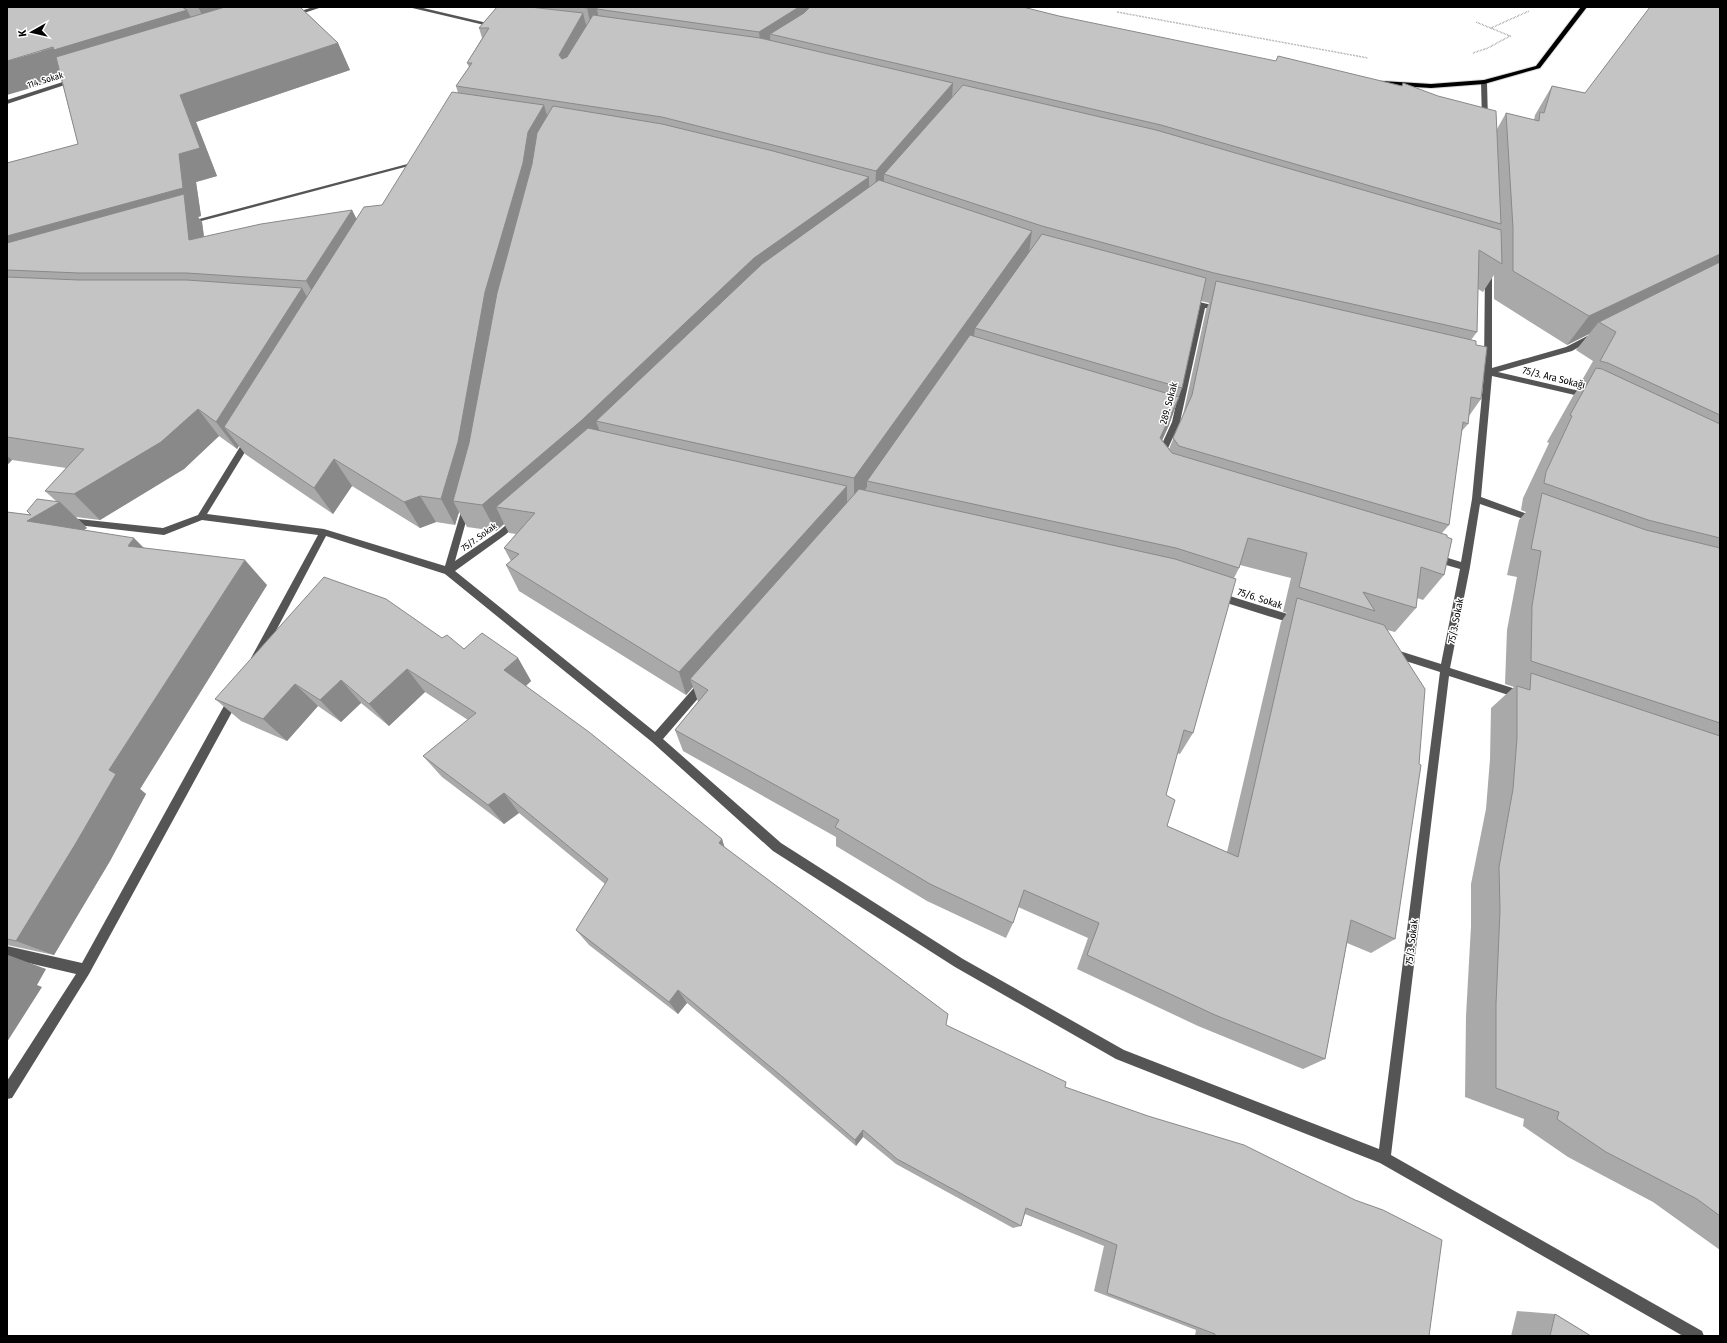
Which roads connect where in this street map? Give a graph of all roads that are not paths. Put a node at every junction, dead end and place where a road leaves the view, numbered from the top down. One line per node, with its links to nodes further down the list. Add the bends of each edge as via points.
1 (318, 7): 4 (street)
2 (411, 7): 5 (street)
3 (1584, 7): 7 (main road, via 1538,67)
4 (283, 17)
5 (502, 27)
6 (82, 78): 9 (street, 114. Sokak)
7 (1484, 82): 8 (main road, via 1431,86); 10 (street)
8 (1372, 83)
9 (7, 102)
10 (1485, 130)
11 (416, 164): 12 (street)
12 (182, 224)
13 (1489, 264): 19 (street, 75/3. Sokak)
14 (1179, 299): 15 (street)
15 (1202, 305): 16 (street); 22 (street, 289. Sokak, via 1172,420)
16 (1225, 310)
17 (1600, 332): 19 (street, via 1569,349)
18 (1465, 367): 19 (street, 75/3. Ara Sokağı)
19 (1488, 372): 20 (street, 75/3. Ara Sokağı, via 1581,394); 24 (street, 75/3. Sokak)
20 (1595, 401)
21 (255, 429): 26 (street)
22 (1156, 466)
23 (469, 498): 32 (street)
24 (1476, 499): 28 (street); 31 (street, 75/3. Sokak)
25 (525, 513): 32 (street, 75/7. Sokak, via 502,533)
26 (201, 517): 27 (street, via 164,532); 29 (street)
27 (63, 520)
28 (1544, 523)
29 (324, 532): 32 (street); 36 (street)
30 (1428, 556): 31 (street)
31 (1465, 567): 37 (street, 75/3. Sokak)
32 (448, 571): 41 (street)
33 (1210, 593): 34 (street, 75/6. Sokak)
34 (1309, 625)
35 (1384, 650): 37 (street)
36 (252, 664)
37 (1445, 669): 40 (street); 45 (street, 75/3. Sokak)
38 (708, 680): 41 (street)
39 (241, 685): 43 (street)
40 (1534, 700)
41 (656, 739): 45 (street, via 777,847 959,963 1120,1055)
42 (7, 952): 43 (street)
43 (86, 970): 44 (street)
44 (7, 1093)
45 (1384, 1158): 46 (street)
46 (1697, 1336)

